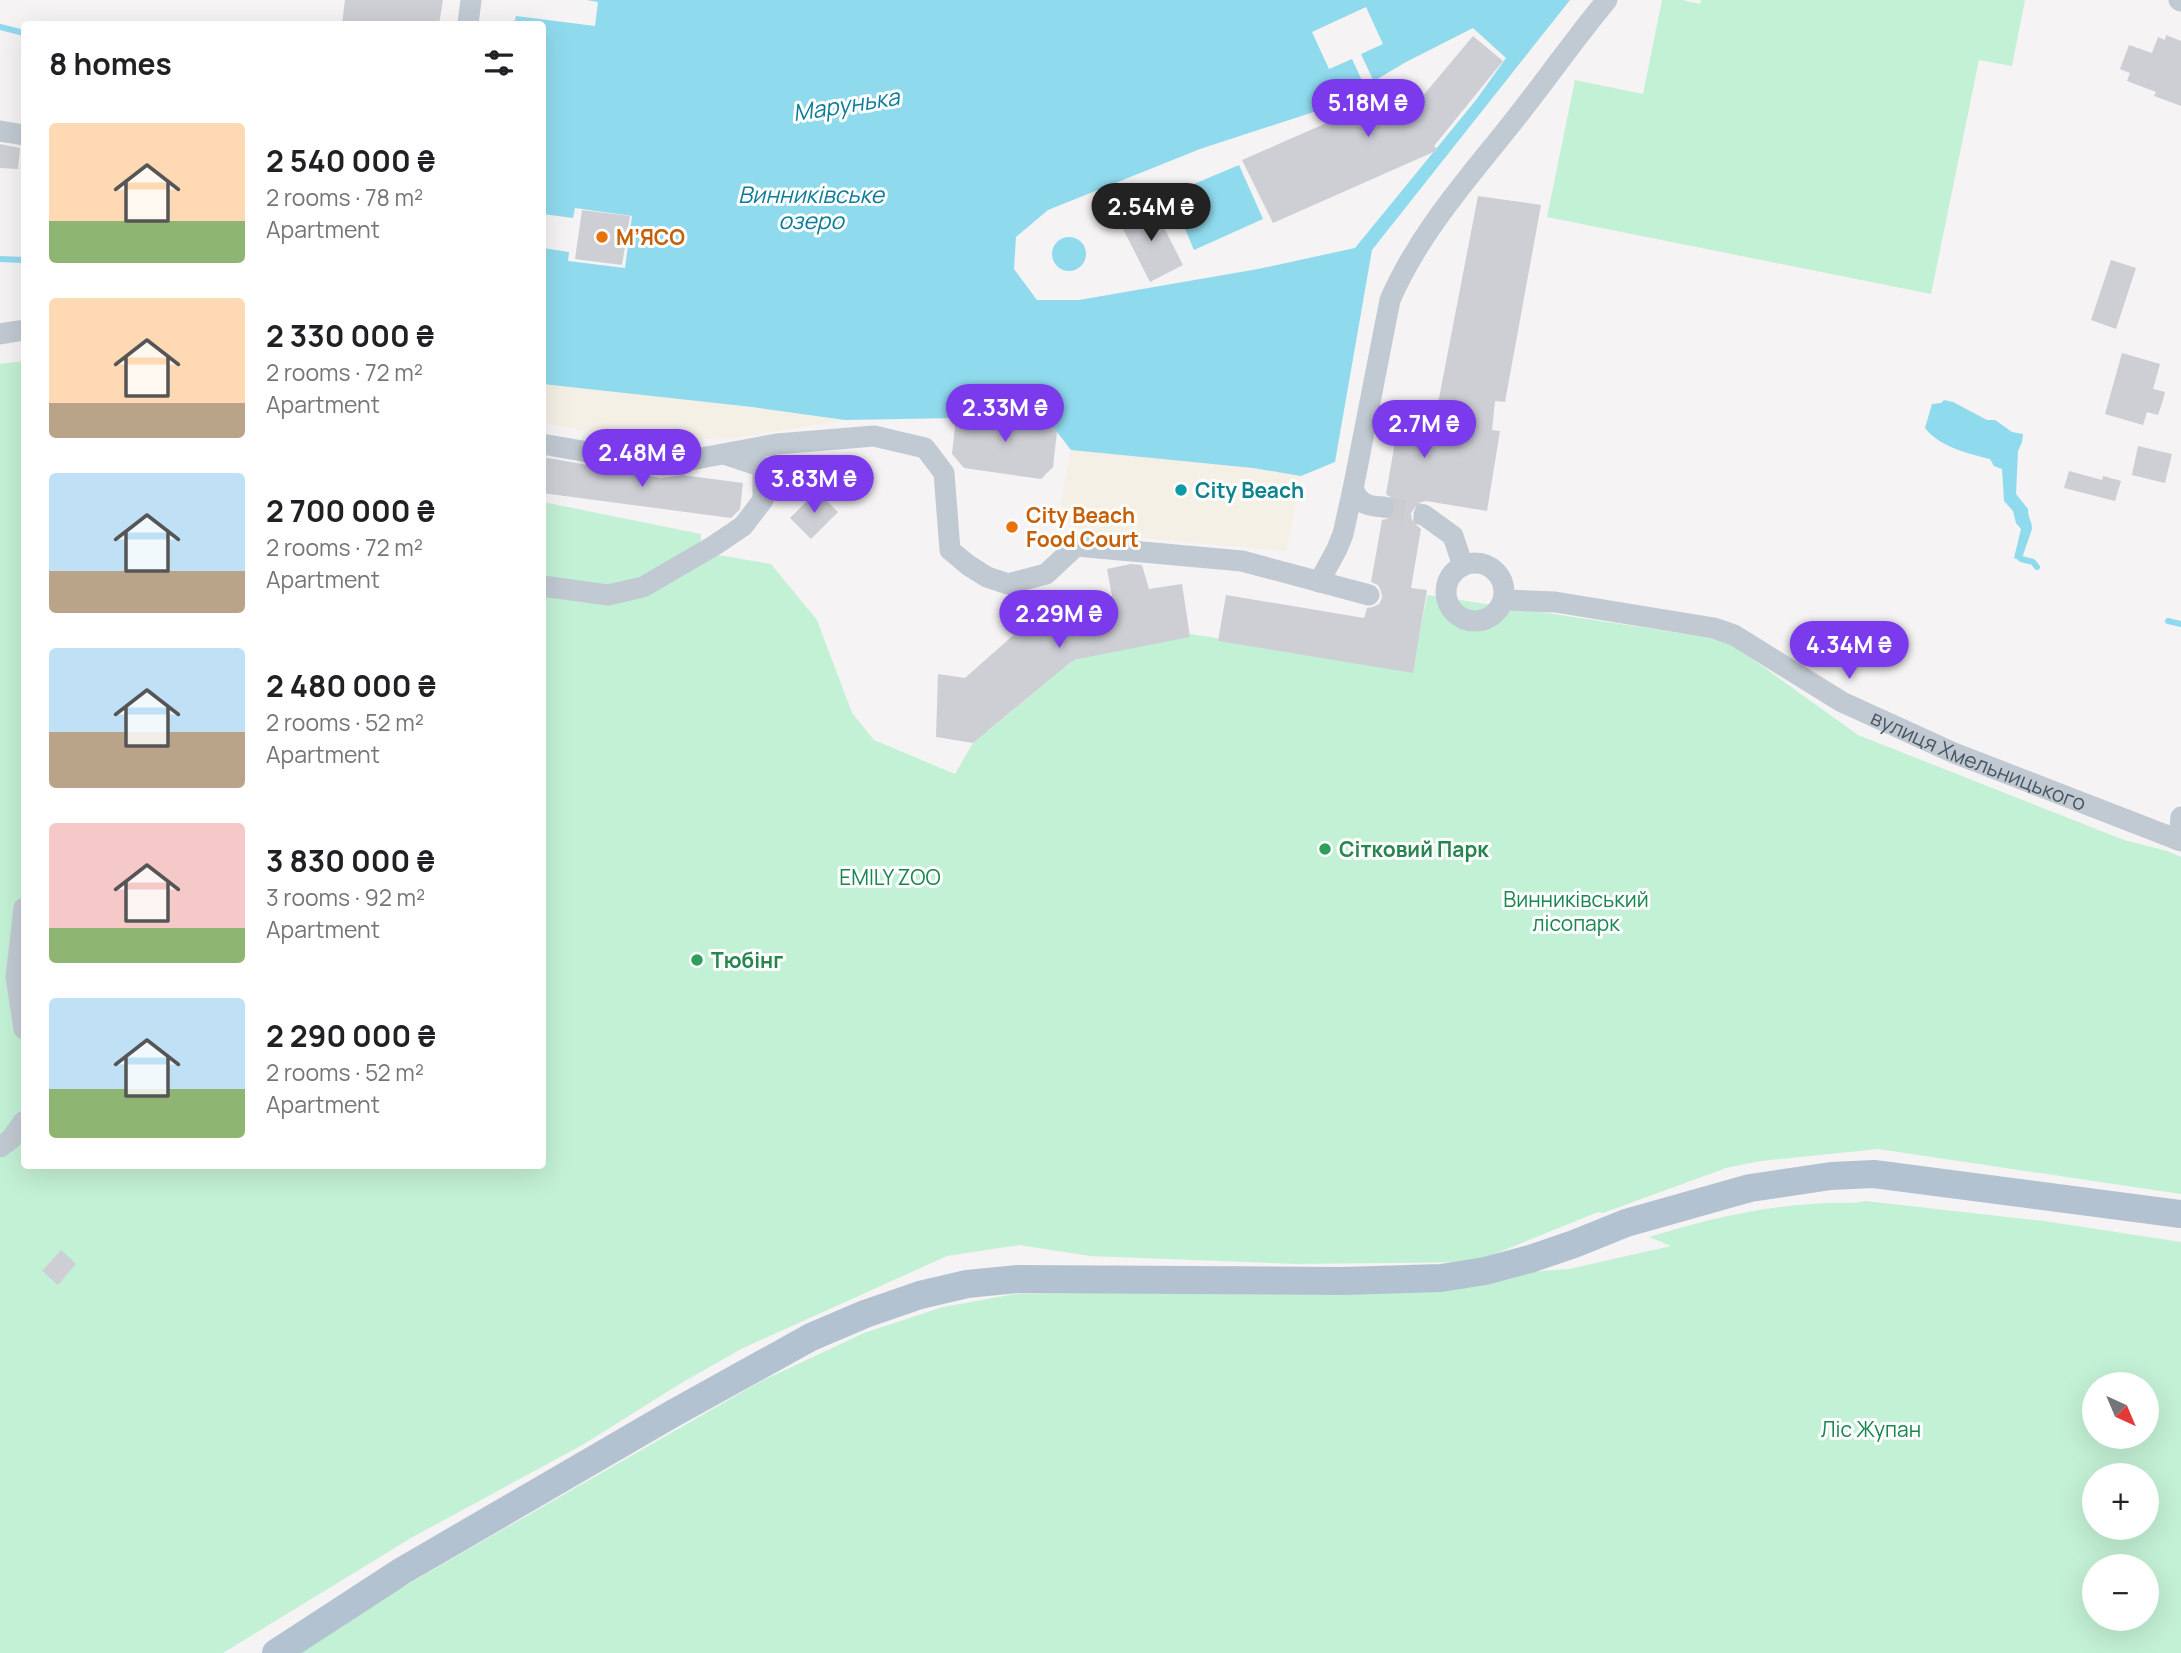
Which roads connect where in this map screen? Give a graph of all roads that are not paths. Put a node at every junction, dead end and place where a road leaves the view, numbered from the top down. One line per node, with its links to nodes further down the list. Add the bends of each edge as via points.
1 (471, 0): 3 (street)
2 (1607, 0): 10 (street, via 1458,189 1398,282)
3 (468, 21)
4 (0, 131): 5 (street)
5 (21, 134)
6 (21, 330): 7 (street)
7 (0, 334)
8 (546, 445): 9 (street, via 663,465)
9 (723, 454): 14 (street, via 777,444 874,436 925,448 944,474 950,550 987,577 1008,584 1046,573 1076,546 1241,561); 15 (street, via 763,467 763,500 743,527 643,587 608,596)
10 (1353, 489): 11 (street, via 1366,506); 14 (street, via 1343,534)
11 (1384, 507)
12 (1424, 515): 13 (street, via 1453,536)
13 (1463, 566): 17 (street, via 1480,563 1496,572); 17 (street, via 1446,587 1447,601 1461,618 1479,621 1495,613)
14 (1319, 582): 16 (street)
15 (546, 587)
16 (1369, 595)
17 (1504, 600): 19 (street, вулиця Хмельницького, via 1555,603 1734,635 1842,702 1954,753)
18 (2181, 817): 19 (street, вулиця Хмельницького)
19 (2180, 840)
20 (21, 934): 21 (street, via 16,976)
21 (21, 1009)
22 (21, 1125): 23 (street)
23 (0, 1147)
24 (2181, 1214): 25 (main road, via 1874,1174 1831,1175 1750,1188 1626,1223 1530,1259 1441,1278 1018,1279 967,1284 864,1314 811,1337 402,1571)
25 (276, 1653)

